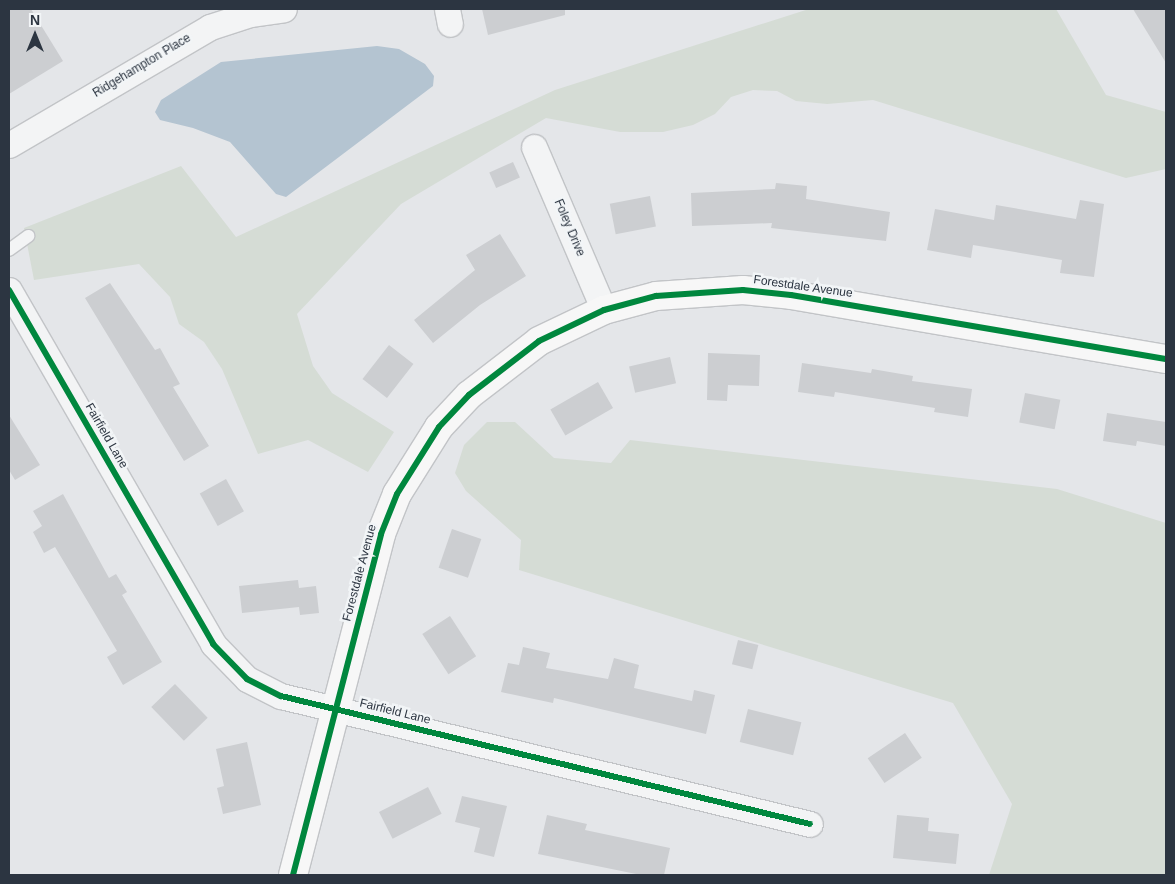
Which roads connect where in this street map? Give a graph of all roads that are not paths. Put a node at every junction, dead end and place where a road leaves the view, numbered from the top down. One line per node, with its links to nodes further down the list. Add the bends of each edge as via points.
1 (284, 9): 2 (street, Ridgehampton Place, via 250,14 210,27)
2 (9, 146)
3 (534, 147): 7 (street, Foley Drive)
4 (28, 236): 5 (lane)
5 (9, 250)
6 (9, 290): 9 (street, Fairfield Lane, via 218,649 247,678 266,690)
7 (604, 310): 8 (street, Forestdale Avenue, via 656,296 743,290 791,295); 9 (street, Forestdale Avenue, via 539,341 502,366 445,421 414,464 380,534)
8 (1166, 359)
9 (336, 709): 10 (street, Fairfield Lane); 11 (street, Forestdale Avenue)
10 (810, 824)
11 (293, 875)

